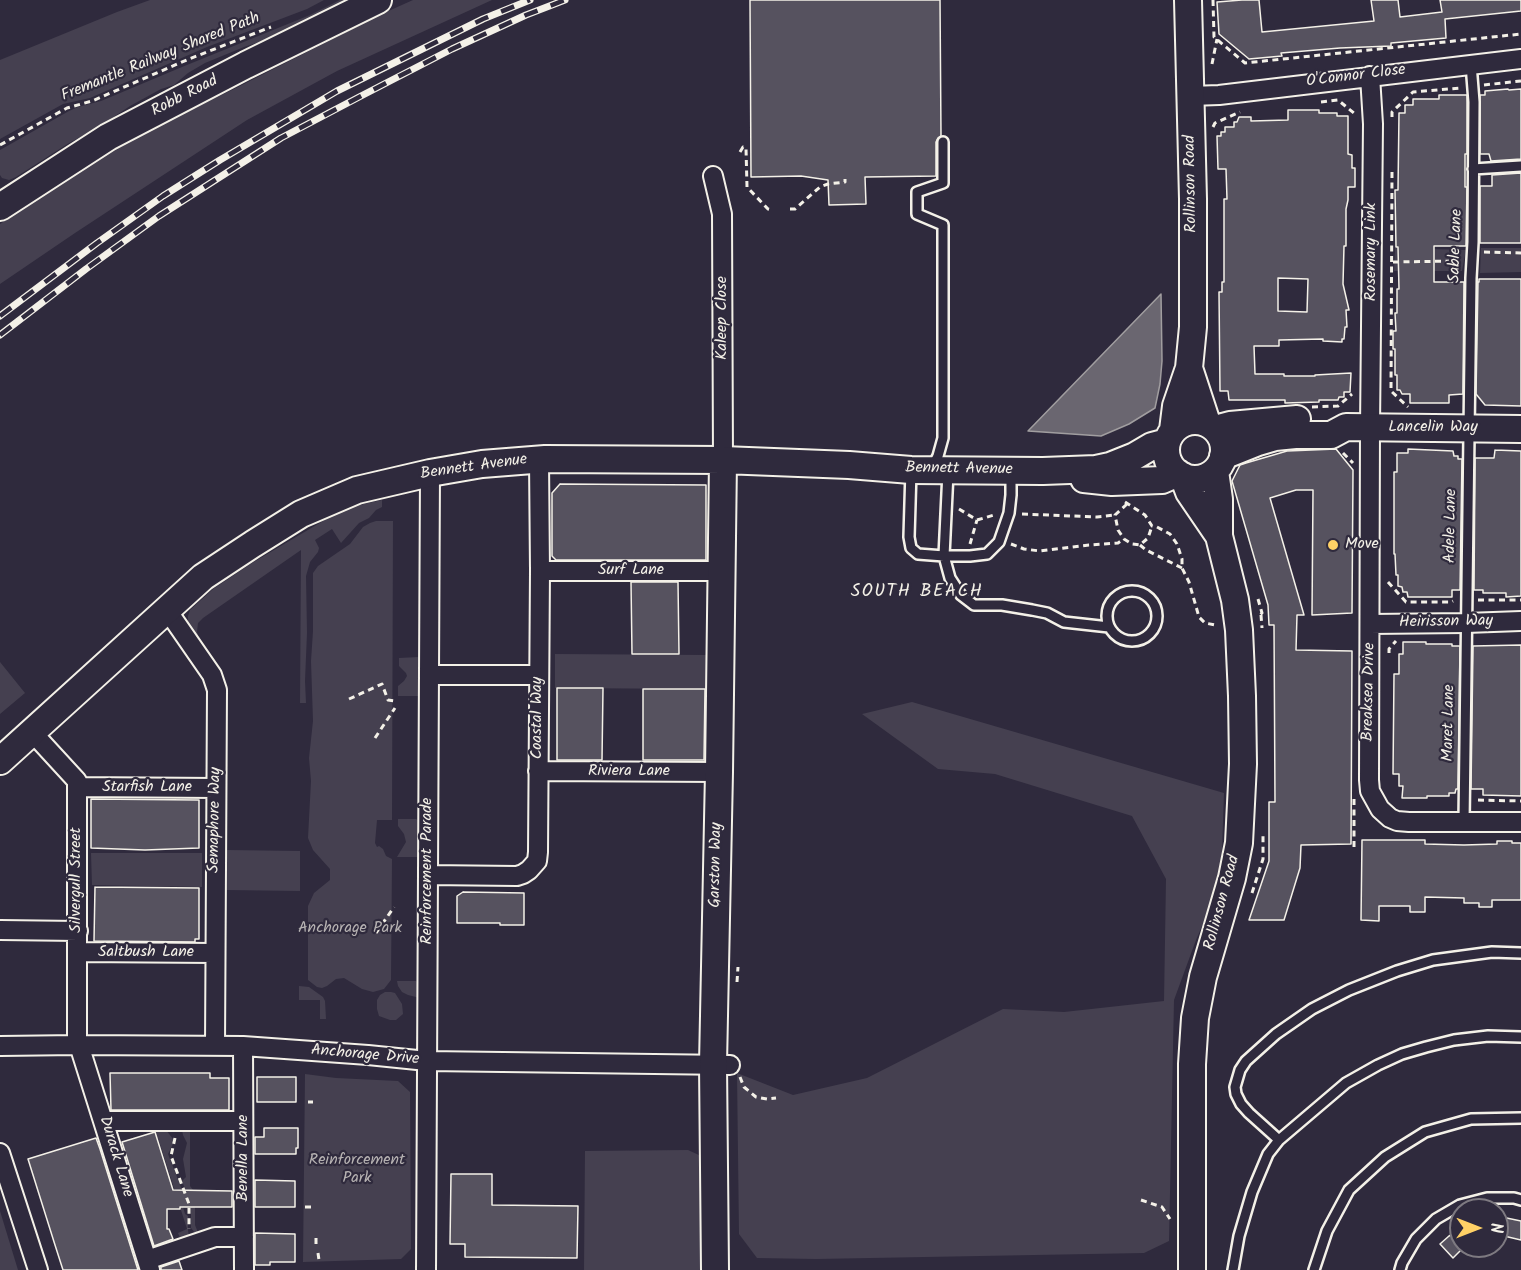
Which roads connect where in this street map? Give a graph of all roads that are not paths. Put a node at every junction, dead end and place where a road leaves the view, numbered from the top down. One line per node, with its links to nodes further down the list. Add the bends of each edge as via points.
1 (378, 0): 11 (street, Robb Road, via 108,137)
2 (1188, 0): 6 (street, Rollinson Road)
3 (1521, 58): 4 (street, O'Connor Close)
4 (1471, 64): 5 (street, O'Connor Close); 9 (lane, Sable Lane)
5 (1370, 76): 6 (street, O'Connor Close); 16 (street, Rosemary Link, via 1373,124)
6 (1191, 96): 12 (street, Rollinson Road, via 1193,327)
7 (943, 142): 21 (lane, via 943,183 916,192 916,214 943,225 943,438 938,456)
8 (1521, 166): 9 (lane)
9 (1473, 170): 14 (lane, Sable Lane)
10 (713, 176): 19 (street, Kaleep Close, via 722,214)
11 (0, 207)
12 (1189, 368): 13 (street, Rollinson Road); 17 (street, Rollinson Road)
13 (1211, 426): 16 (street, Lancelin Way, via 1334,420); 17 (street, via 1189,421); 20 (street, via 1224,446)
14 (1469, 428): 15 (street, Lancelin Way); 16 (street, Lancelin Way); 33 (lane, Adele Lane)
15 (1521, 429)
16 (1351, 434): 20 (street, Lancelin Way, via 1275,438 1251,444); 32 (street, Breaksea Drive)
17 (1170, 436): 23 (street, Bennett Avenue, via 1110,466); 25 (street, via 1167,460)
18 (539, 460): 19 (street, Bennett Avenue); 24 (street, Bennett Avenue); 29 (street, Coastal Way)
19 (723, 460): 21 (street, Bennett Avenue); 28 (street, Garston Way)
20 (1219, 463): 25 (street, via 1208,476); 26 (street, Rollinson Road)
21 (928, 470): 22 (street, Bennett Avenue); 27 (lane, via 946,508); 27 (lane, via 909,537 911,548 918,554)
22 (1011, 471): 23 (street, Bennett Avenue); 27 (lane, via 1009,513 999,542 987,554)
23 (1043, 471): 25 (street, Bennett Avenue, via 1103,481 1127,493)
24 (430, 473): 30 (street, Bennett Avenue, via 357,490 301,514 203,577); 35 (street, Reinforcement Parade)
25 (1181, 475): 26 (street, Rollinson Road)
26 (1219, 536): 65 (street, Rollinson Road, via 1239,630 1241,803 1232,878 1195,1018)
27 (944, 556): 34 (lane, via 950,578 961,596 974,605 1002,605 1047,613 1064,622)
28 (722, 569): 29 (street, Surf Lane); 40 (street, Garston Way)
29 (540, 571): 36 (street, Coastal Way)
30 (167, 610): 37 (street, Bennett Avenue); 42 (street, Semaphore Way, via 216,684)
31 (1521, 621): 33 (street, Heirisson Way)
32 (1370, 624): 33 (street, Heirisson Way); 43 (street, Breaksea Drive, via 1369,780 1374,800 1397,821)
33 (1466, 624): 43 (lane, Maret Lane)
34 (1109, 627): 34 (lane, via 1122,639 1140,640 1154,630 1158,613 1155,604 1136,590 1121,592 1109,604)
35 (429, 675): 36 (street); 45 (street, Reinforcement Parade)
36 (538, 675): 39 (street, Coastal Way)
37 (32, 732): 38 (street, Bennett Avenue); 41 (street, via 75,777)
38 (0, 761)
39 (538, 771): 40 (street, Riviera Lane); 45 (street, Coastal Way, via 538,856 529,870 505,876)
40 (719, 772): 57 (street, Garston Way)
41 (77, 787): 42 (street, Starfish Lane); 47 (street, Silvergull Street)
42 (216, 788): 49 (street, Semaphore Way)
43 (1464, 822): 44 (street, Breaksea Drive)
44 (1521, 822)
45 (428, 875): 56 (street, Reinforcement Parade)
46 (0, 930): 47 (street)
47 (78, 931): 48 (street, Silvergull Street)
48 (77, 952): 49 (street, Saltbush Lane); 52 (street, Silvergull Street)
49 (215, 953): 53 (street, Semaphore Way)
50 (1521, 953): 61 (lane, via 1492,952 1433,960 1396,971 1312,1009 1276,1034 1246,1061 1237,1080 1236,1094 1249,1113)
51 (1521, 1037): 61 (lane, via 1454,1040 1402,1054 1346,1083)
52 (78, 1045): 53 (street, Anchorage Drive); 55 (street, Anchorage Drive); 59 (street, Durack Lane)
53 (215, 1046): 54 (street, Anchorage Drive)
54 (243, 1046): 56 (street, Anchorage Drive); 60 (street, Benella Lane)
55 (0, 1047)
56 (427, 1061): 57 (street, Anchorage Drive); 69 (street, Reinforcement Parade)
57 (727, 1066): 70 (street, Garston Way)
58 (1521, 1118): 72 (lane, via 1471,1119 1425,1132 1386,1157 1349,1190 1327,1231)
59 (103, 1121): 60 (street); 66 (street, Durack Lane)
60 (243, 1121): 64 (street, Benella Lane)
61 (1279, 1140): 71 (lane, via 1268,1154 1252,1192)
62 (0, 1153): 67 (street)
63 (1521, 1200): 73 (lane, via 1486,1198 1436,1219 1416,1239)
64 (244, 1237): 66 (street, via 215,1237); 68 (street, Benella Lane)
65 (1192, 1258)
66 (148, 1265)
67 (38, 1270)
68 (244, 1270)
69 (426, 1270)
70 (715, 1270)
71 (1233, 1270)
72 (1314, 1270)
73 (1400, 1270)

